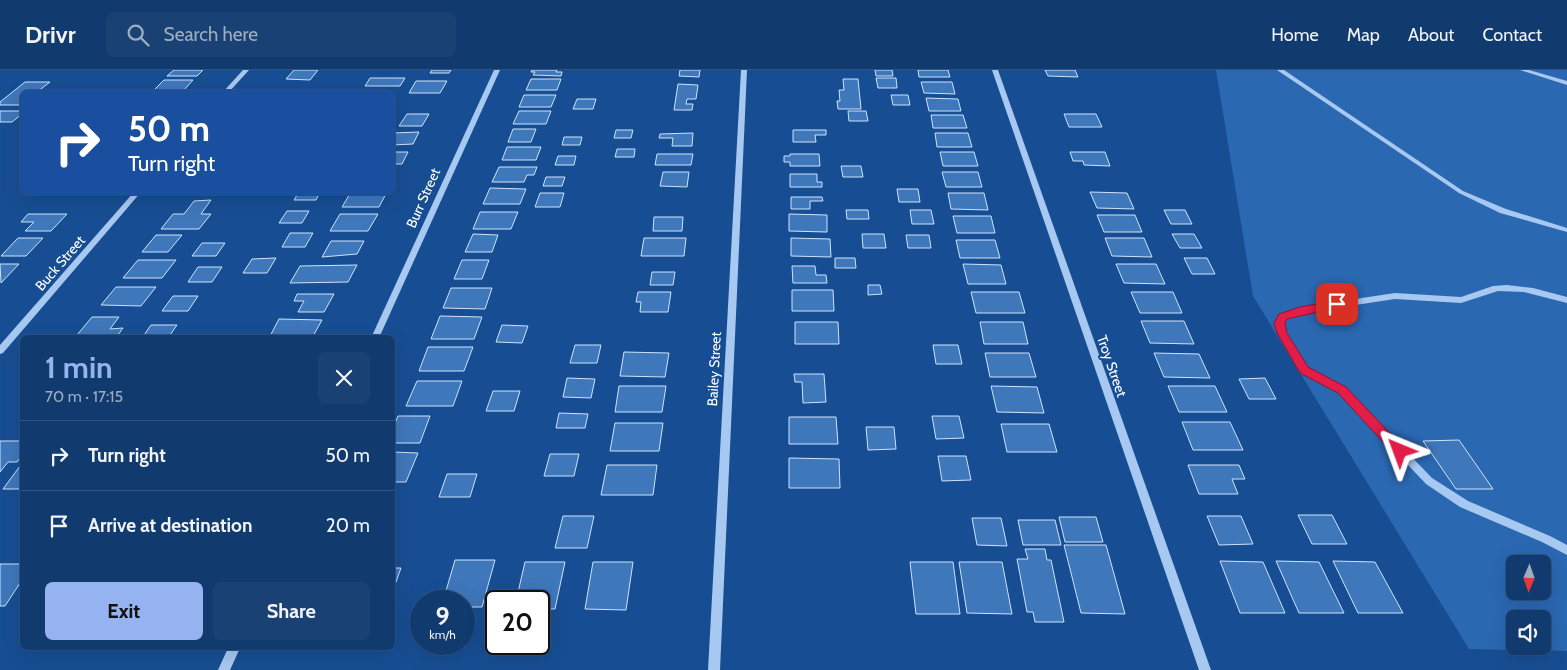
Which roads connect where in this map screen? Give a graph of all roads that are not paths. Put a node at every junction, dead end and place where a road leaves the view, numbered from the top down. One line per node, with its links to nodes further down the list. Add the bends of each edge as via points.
1 (246, 70): 8 (street)
2 (497, 70): 12 (street, Burr Street)
3 (744, 70): 17 (street, Bailey Street)
4 (995, 70): 18 (street, Troy Street)
5 (1280, 70): 10 (street, via 1461,192 1502,210)
6 (1523, 70): 7 (street)
7 (1567, 83)
8 (228, 90)
9 (135, 195): 13 (street, Buck Street)
10 (1567, 230)
11 (1567, 300): 14 (street, via 1533,291 1496,288 1462,300 1395,296 1300,311 1283,316 1279,323 1304,370 1342,390 1435,485 1464,504)
12 (376, 335)
13 (0, 351)
14 (1567, 550)
15 (233, 650): 16 (street)
16 (224, 670)
17 (714, 670)
18 (1205, 670)

